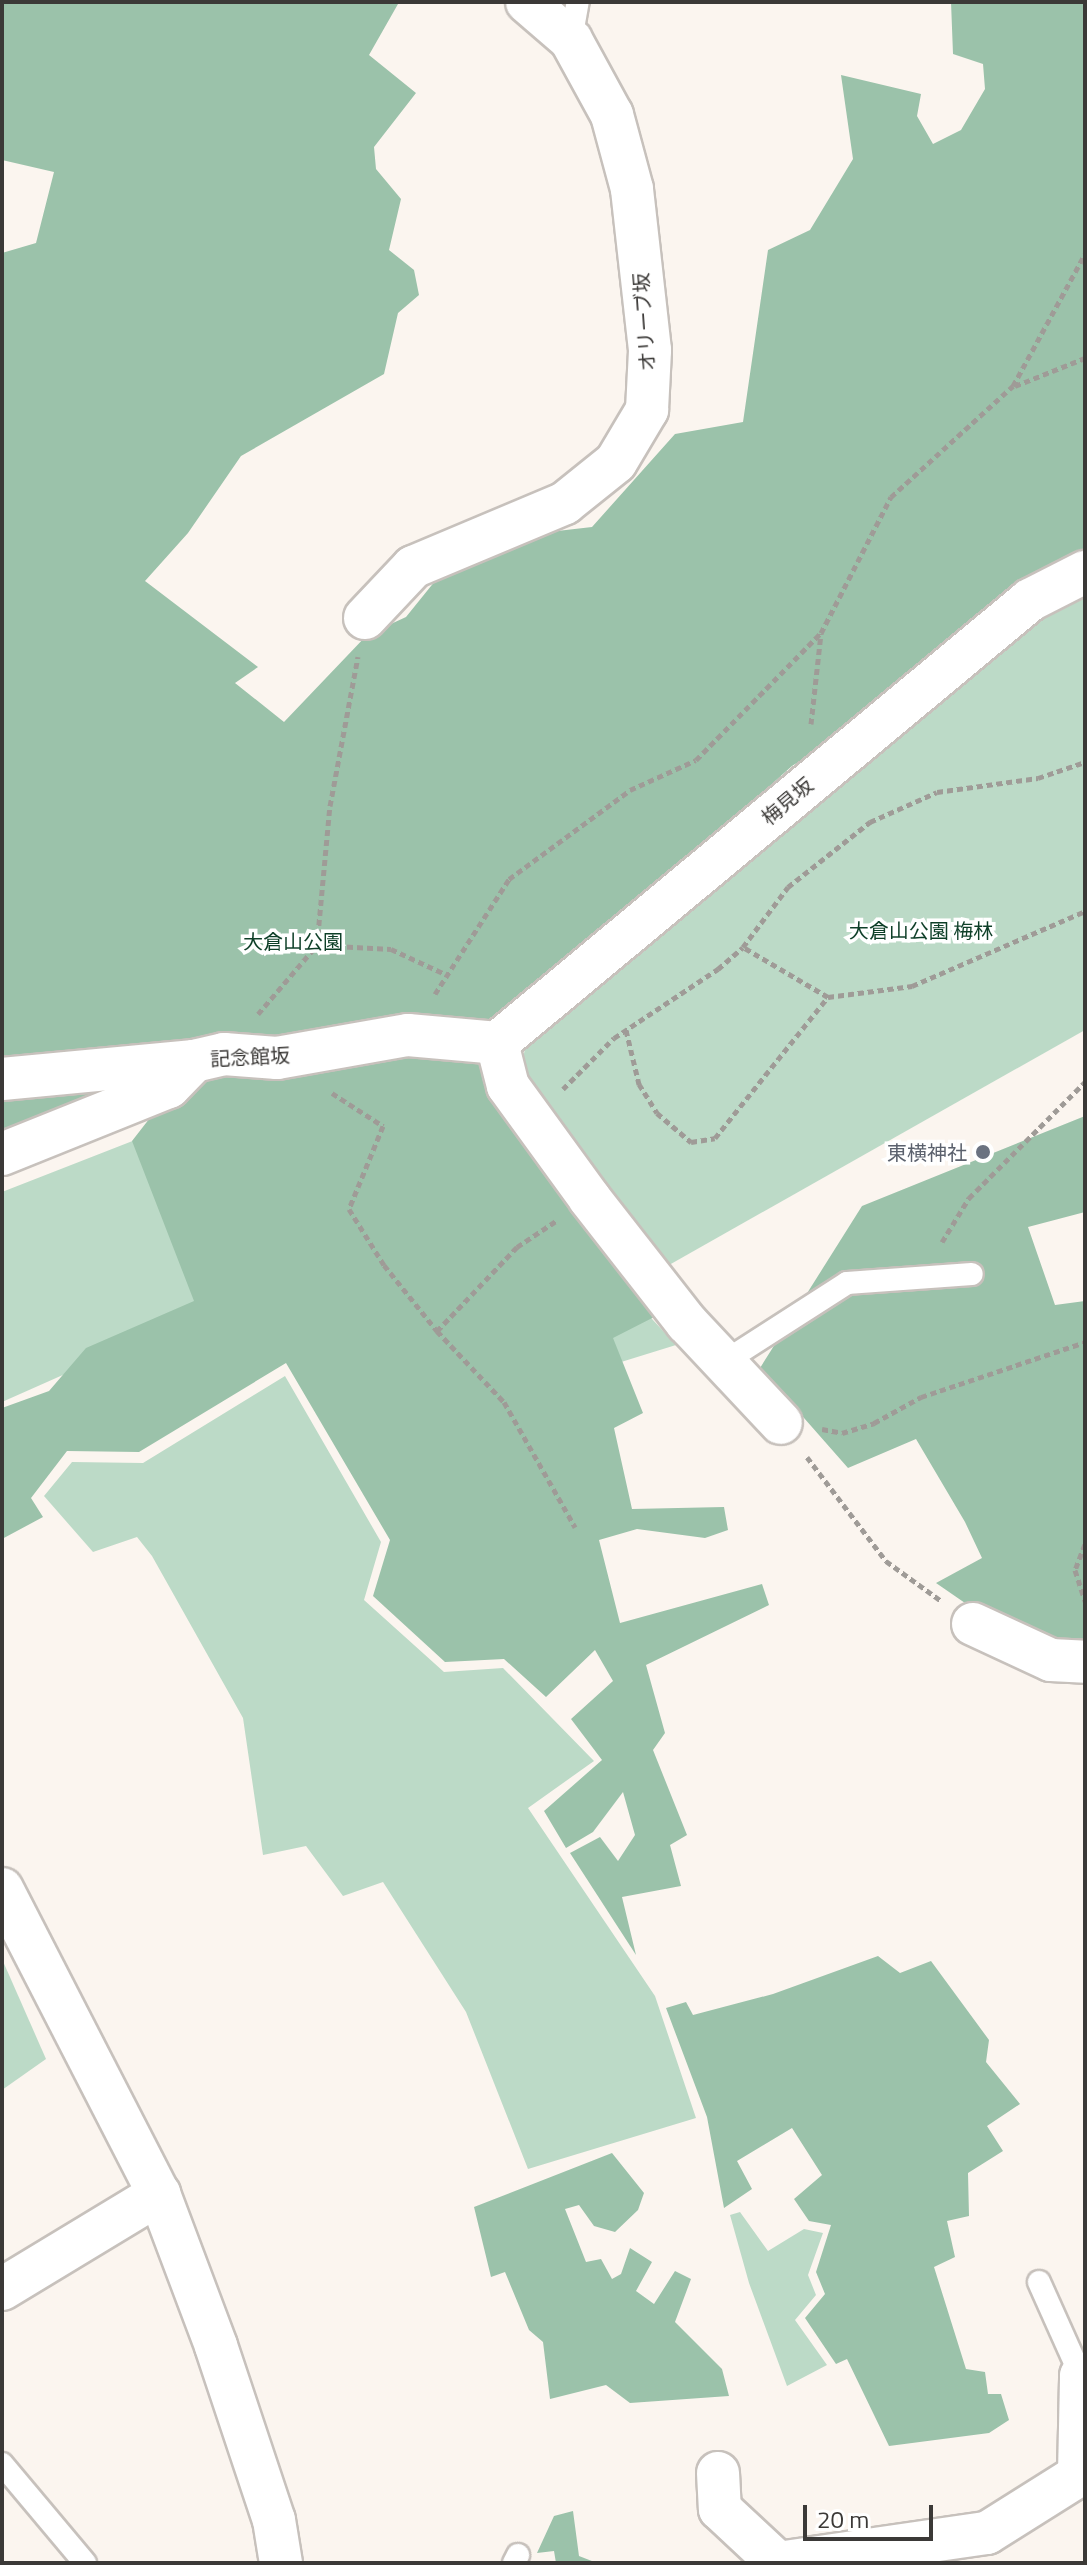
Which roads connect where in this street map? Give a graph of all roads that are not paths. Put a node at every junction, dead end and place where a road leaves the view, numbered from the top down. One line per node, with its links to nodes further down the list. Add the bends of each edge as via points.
1 (527, 2): 2 (street, オリーブ坂)
2 (574, 21): 4 (street, オリーブ坂, via 612,115 632,189 650,350 647,410 616,462 565,503 413,567)
3 (1085, 572): 5 (street, 梅見坂, via 1030,600)
4 (365, 618)
5 (497, 1043): 6 (street, 記念館坂, via 408,1035 277,1058); 10 (street, via 508,1086 687,1323)
6 (209, 1058): 7 (street, 記念館坂); 8 (street, via 169,1087)
7 (2, 1079)
8 (2, 1154)
9 (972, 1274): 10 (lane, via 847,1283)
10 (724, 1362): 11 (street)
11 (781, 1423)
12 (973, 1624): 13 (street, via 1051,1660)
13 (1085, 1662)
14 (2, 1889): 15 (street)
15 (159, 2194): 17 (street); 22 (street, via 274,2520)
16 (1039, 2282): 18 (lane)
17 (2, 2289)
18 (1083, 2375): 20 (street, via 1079,2475 987,2533 778,2563 720,2509)
19 (2, 2464): 21 (lane)
20 (718, 2473)
21 (85, 2563)
22 (281, 2563)

